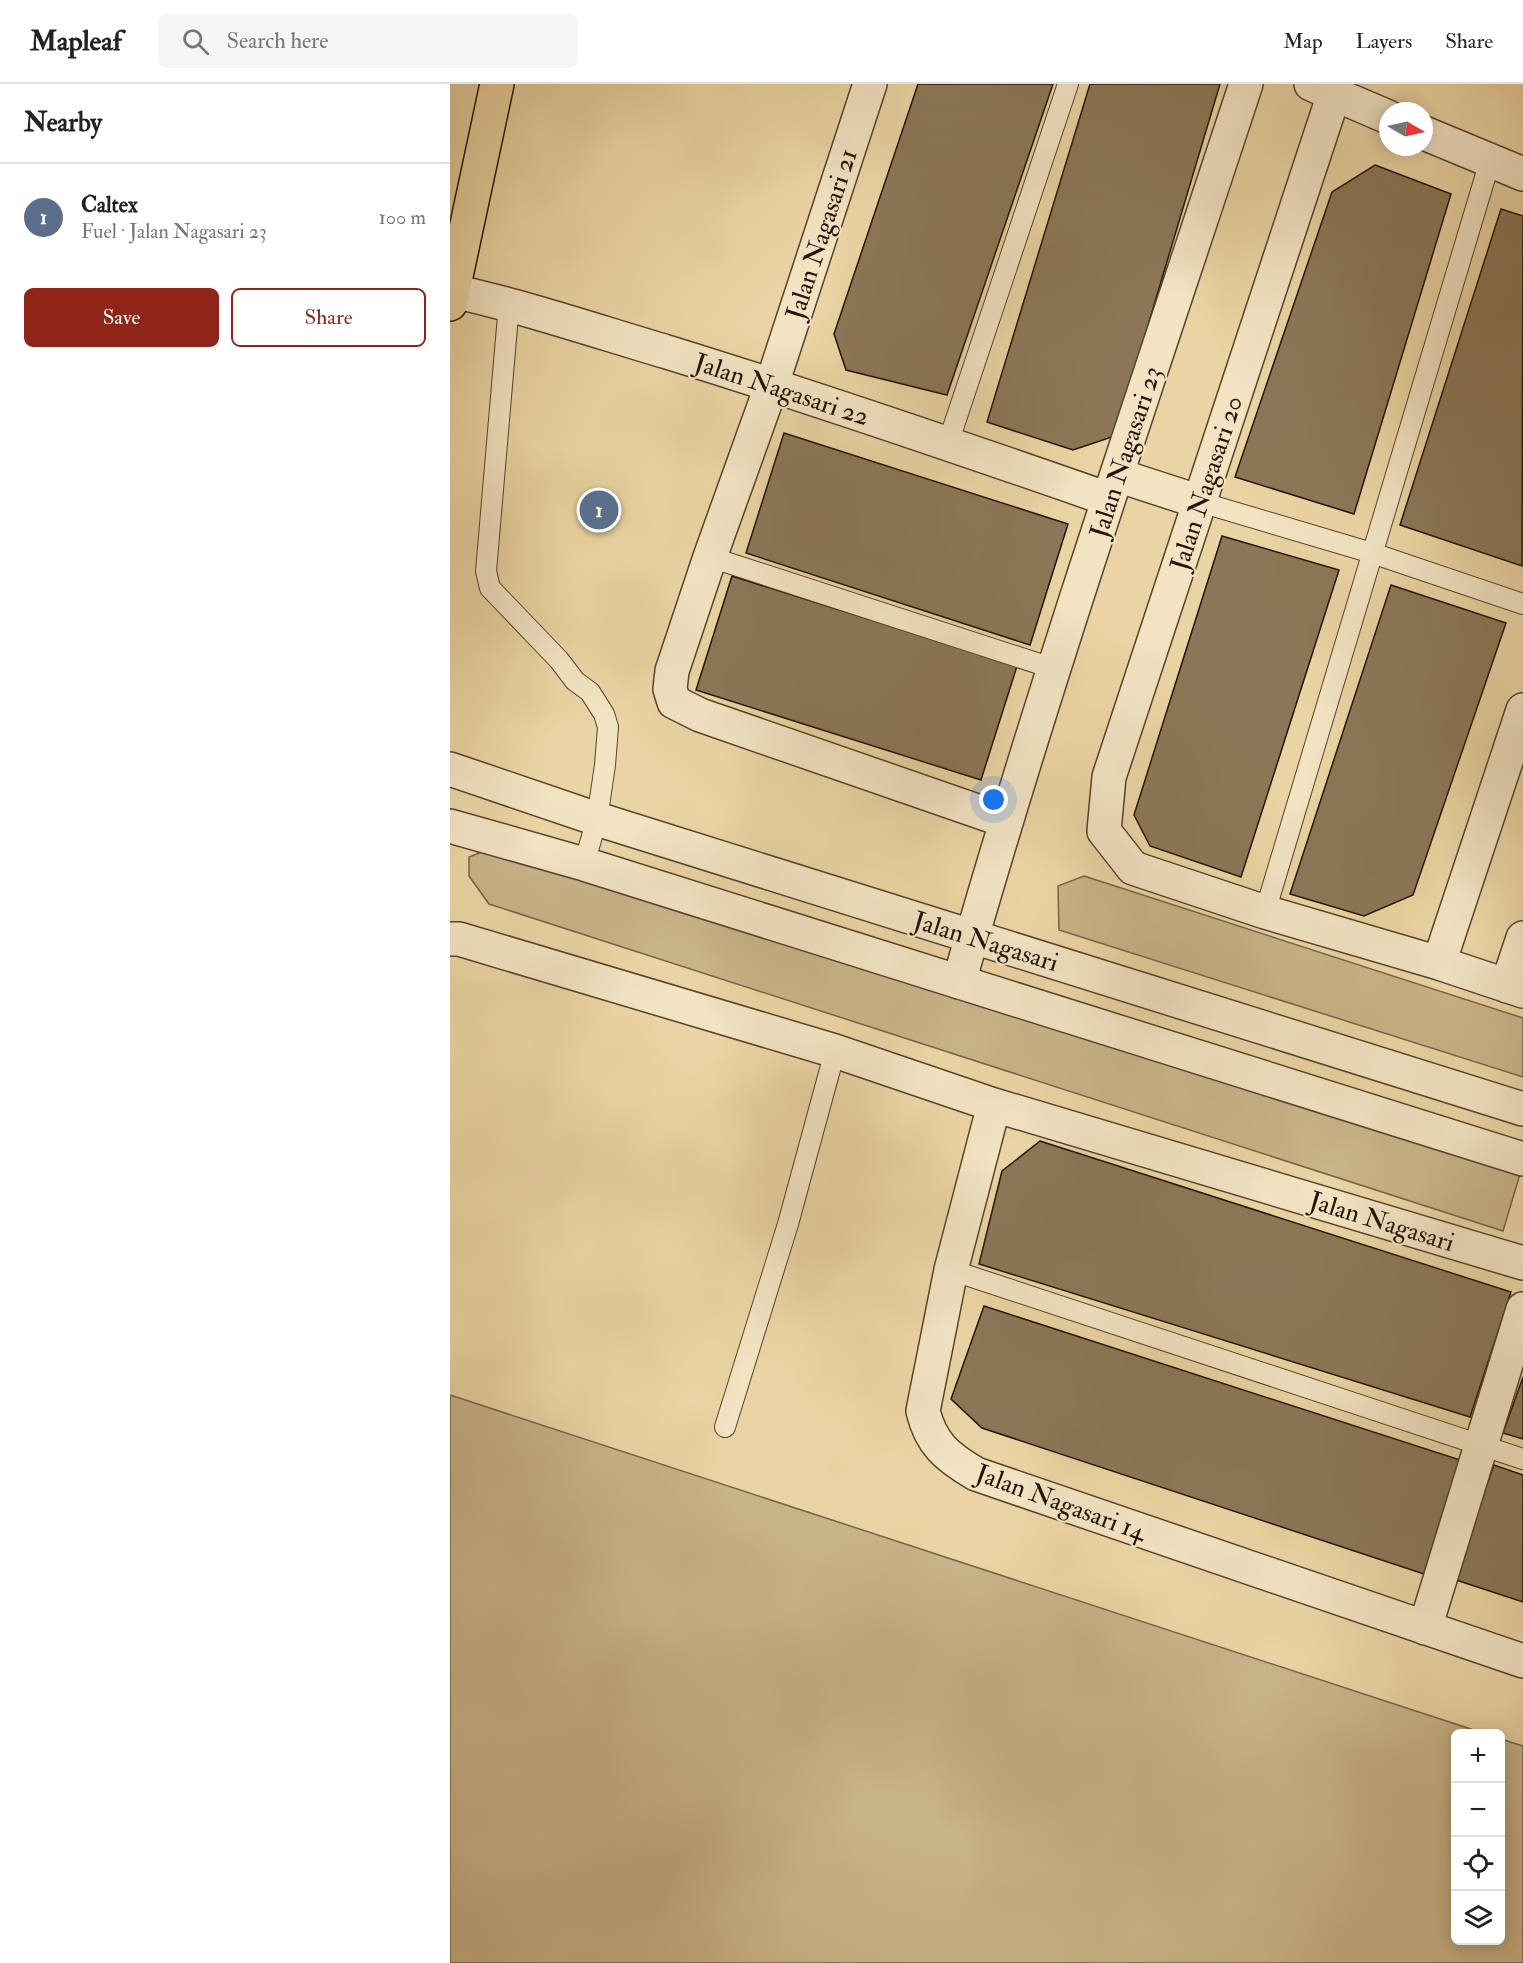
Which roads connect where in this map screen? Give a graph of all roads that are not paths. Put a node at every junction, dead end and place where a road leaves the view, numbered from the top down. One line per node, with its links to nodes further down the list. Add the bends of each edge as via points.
1 (497, 84): 10 (highway)
2 (870, 84): 12 (street, Jalan Nagasari 21)
3 (1068, 84): 13 (lane)
4 (1246, 84): 14 (street, Jalan Nagasari 23)
5 (1322, 89): 6 (street); 15 (street, Jalan Nagasari 20)
6 (1379, 113)
7 (1433, 137): 8 (street)
8 (1490, 161): 9 (street); 16 (lane)
9 (1523, 174)
10 (451, 298): 11 (street, Jalan Nagasari 22)
11 (508, 304): 12 (street, Jalan Nagasari 22); 22 (lane, via 486,571 490,588 575,681 590,692 604,714 608,727)
12 (772, 384): 13 (street, Jalan Nagasari 22); 17 (street)
13 (948, 442): 14 (street, Jalan Nagasari 22)
14 (1113, 487): 15 (street, Jalan Nagasari 22); 19 (street, Jalan Nagasari 23)
15 (1200, 502): 16 (lane); 26 (street, Jalan Nagasari 20, via 1109,777 1104,831 1133,868)
16 (1372, 552): 18 (lane); 26 (lane)
17 (710, 557): 19 (lane); 23 (street, via 672,671 670,689 674,702 700,715)
18 (1523, 604)
19 (1055, 669): 23 (street, Jalan Nagasari 23)
20 (1523, 710): 30 (street)
21 (450, 770): 22 (street, Jalan Nagasari)
22 (597, 819): 25 (lane); 27 (street, Jalan Nagasari)
23 (1006, 821): 27 (street, Jalan Nagasari 23)
24 (450, 826): 25 (street, Jalan Nagasari)
25 (584, 864): 31 (street, Jalan Nagasari)
26 (1265, 912): 30 (street)
27 (972, 937): 31 (street, Jalan Nagasari 23); 35 (street, Jalan Nagasari)
28 (1523, 938): 32 (street)
29 (450, 939): 33 (street, Jalan Nagasari)
30 (1439, 963): 32 (street)
31 (959, 982): 36 (street, Jalan Nagasari)
32 (1515, 989)
33 (835, 1051): 34 (street, Jalan Nagasari); 40 (lane, via 788,1224)
34 (994, 1105): 37 (street, Jalan Nagasari); 38 (street, Jalan Nagasari 14)
35 (1523, 1109)
36 (1523, 1159)
37 (1523, 1263)
38 (951, 1270): 41 (lane); 43 (street, Jalan Nagasari 14, via 923,1411 927,1427 954,1461 976,1474)
39 (1523, 1309): 41 (street)
40 (725, 1427)
41 (1480, 1445): 42 (lane); 43 (street)
42 (1523, 1459)
43 (1425, 1628): 44 (street, Jalan Nagasari 14)
44 (1523, 1661)

